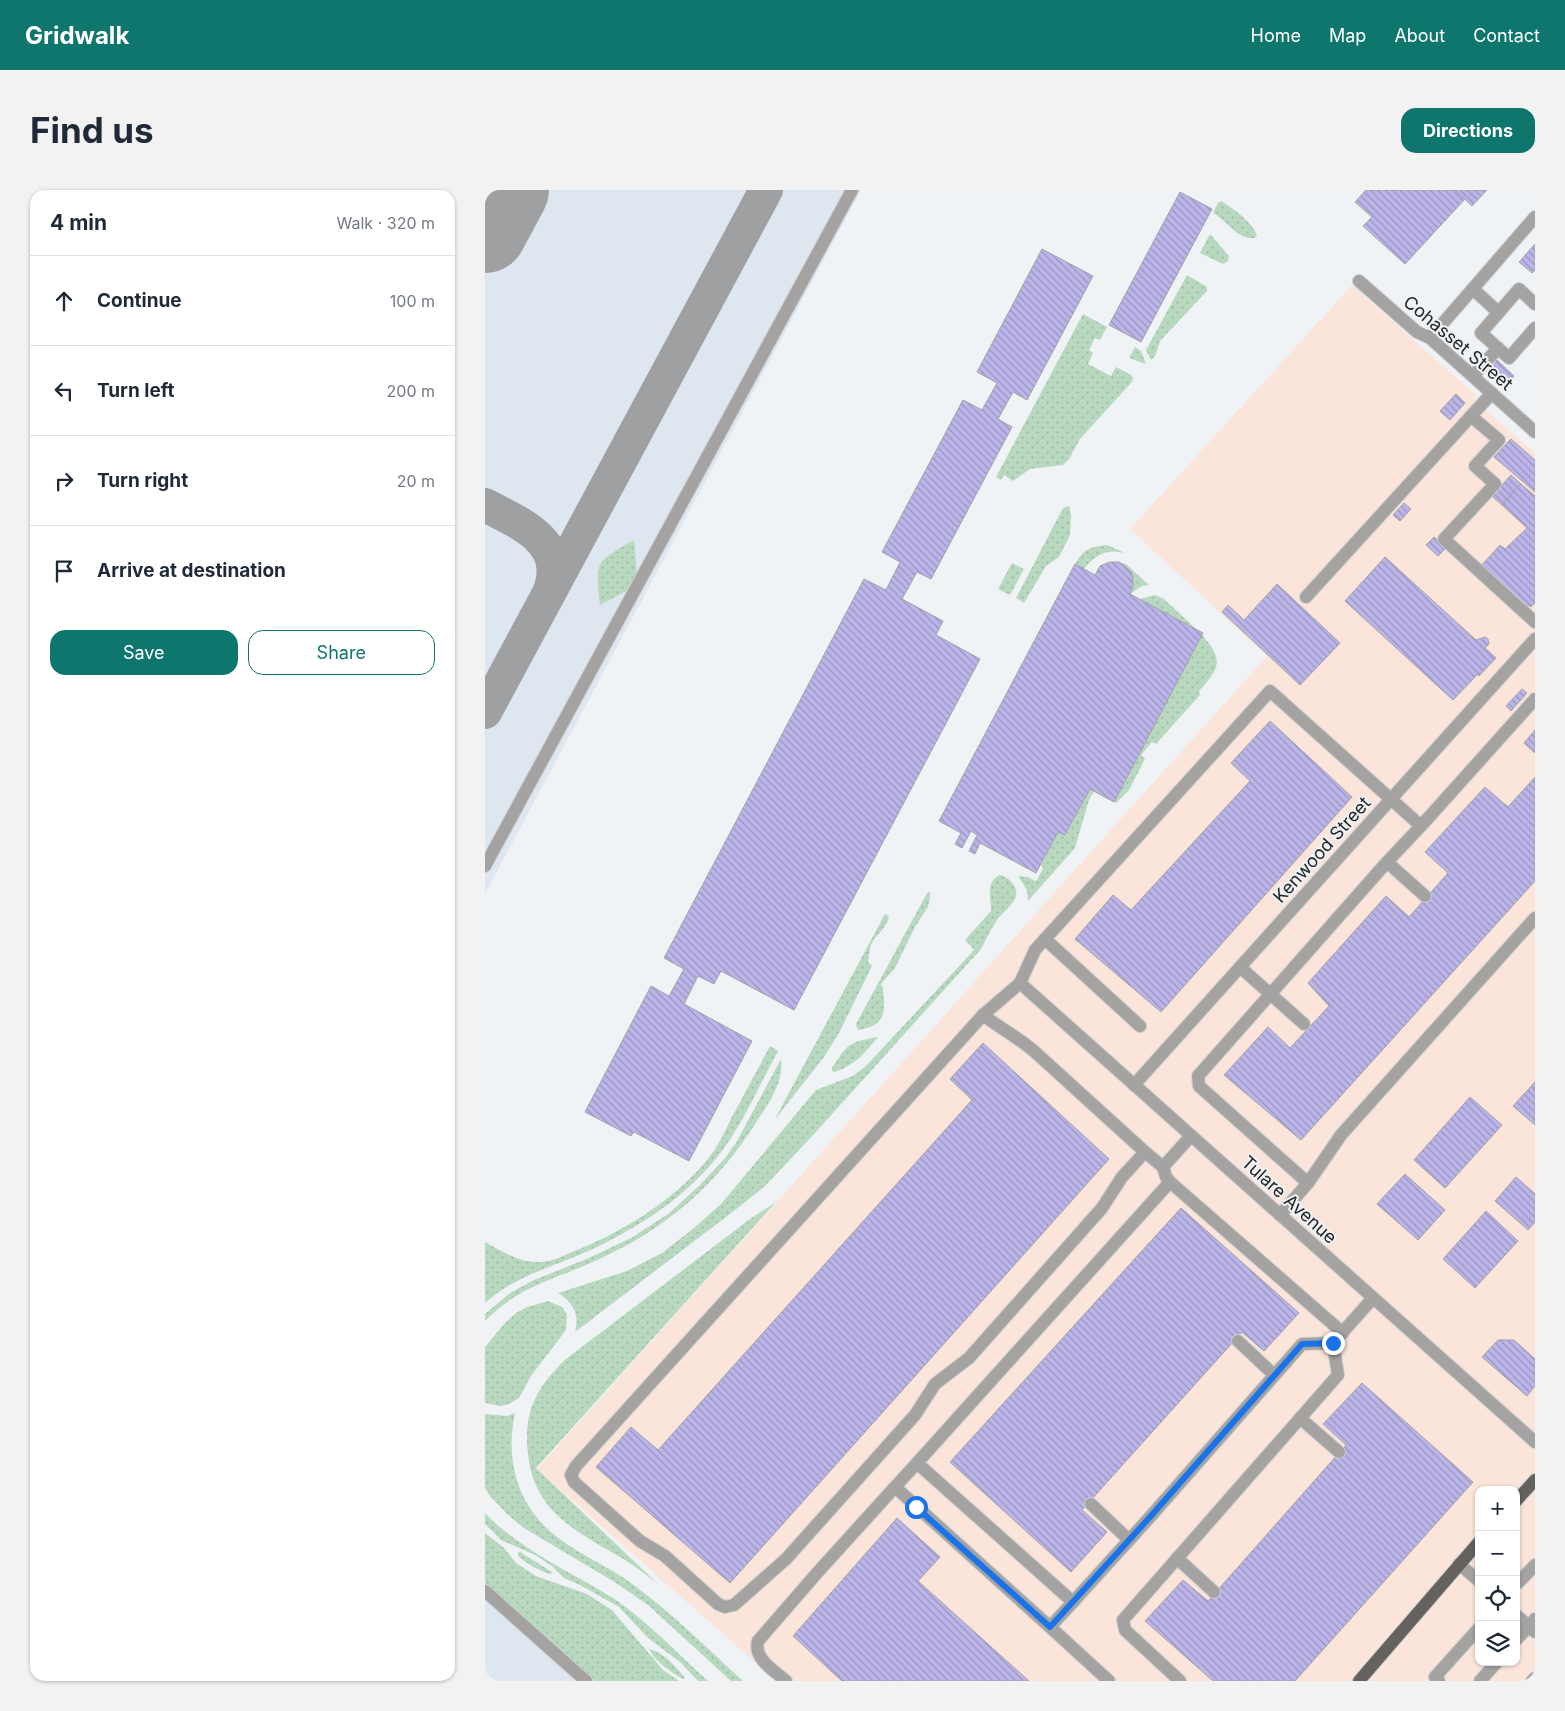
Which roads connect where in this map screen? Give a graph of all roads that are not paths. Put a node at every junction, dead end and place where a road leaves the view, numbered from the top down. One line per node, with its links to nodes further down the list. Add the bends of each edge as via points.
1 (852, 190): 21 (street)
2 (1535, 217): 4 (street)
3 (1359, 281): 8 (street, Cohasset Street, via 1417,332)
4 (1473, 289): 6 (street); 8 (street)
5 (1535, 304): 6 (street, via 1519,289)
6 (1498, 312): 9 (street, via 1481,333)
7 (1535, 328): 9 (street, via 1509,358)
8 (1430, 338): 10 (street, Cohasset Street)
9 (1497, 348): 10 (street)
10 (1473, 376): 11 (street, Cohasset Street)
11 (1492, 393): 12 (street); 13 (street, Cohasset Street)
12 (1471, 416): 14 (street); 15 (street, via 1499,440 1475,466 1495,484 1444,539)
13 (1535, 432)
14 (1306, 597)
15 (1535, 622)
16 (1534, 642): 18 (street, Kenwood Street)
17 (1535, 699): 19 (street)
18 (1391, 799): 19 (street); 24 (street, via 1270,692); 25 (street, Kenwood Street)
19 (1421, 826): 20 (street)
20 (1387, 862): 22 (street); 27 (street)
21 (485, 866)
22 (1425, 896)
23 (1535, 918): 36 (street, via 1341,1135)
24 (1045, 939): 26 (street, via 1035,950); 30 (street)
25 (1241, 967): 27 (street); 31 (street, Kenwood Street)
26 (1020, 984): 28 (street); 31 (street, Tulare Avenue)
27 (1271, 994): 29 (street); 36 (street, via 1198,1076 1199,1086)
28 (983, 1016): 33 (street, via 1035,1052); 33 (street, via 576,1466 571,1475 574,1482 640,1541 665,1556 718,1604 725,1607 737,1603 792,1552 915,1415 935,1384 969,1358 1102,1208 1122,1177)
29 (1304, 1024)
30 (1140, 1026)
31 (1134, 1085): 32 (street, Tulare Avenue)
32 (1191, 1136): 34 (street); 37 (street, Tulare Avenue)
33 (1145, 1152): 34 (street)
34 (1163, 1167): 35 (street)
35 (1170, 1182): 39 (street); 46 (street)
36 (1308, 1183): 37 (street)
37 (1280, 1215): 38 (street, Tulare Avenue)
38 (1373, 1298): 39 (street); 44 (street, Tulare Avenue)
39 (1343, 1333): 41 (street)
40 (1238, 1341): 42 (street)
41 (1333, 1343): 42 (street, via 1302,1344); 43 (street, via 1338,1375)
42 (1274, 1375): 51 (street)
43 (1300, 1418): 45 (street); 53 (street)
44 (1535, 1442)
45 (1339, 1452)
46 (917, 1463): 48 (street); 60 (street)
47 (1535, 1480): 49 (main road)
48 (895, 1488): 63 (street); 69 (street, via 758,1641 759,1656)
49 (1520, 1497)
50 (1091, 1504): 51 (street)
51 (1129, 1540): 60 (street)
52 (1475, 1546): 54 (main road)
53 (1177, 1558): 59 (street); 71 (street, via 1123,1620 1125,1630)
54 (1459, 1564): 56 (street); 72 (main road)
55 (1535, 1565): 57 (street)
56 (1475, 1578)
57 (1520, 1581)
58 (485, 1591): 68 (street)
59 (1214, 1592)
60 (1073, 1602): 63 (street)
61 (1520, 1618): 62 (street)
62 (1533, 1626): 65 (street)
63 (1050, 1627): 70 (street)
64 (1475, 1633): 73 (street, via 1435,1678)
65 (1520, 1637)
66 (1493, 1666): 74 (street)
67 (1535, 1678): 75 (street)
68 (585, 1681)
69 (786, 1681)
70 (1109, 1681)
71 (1180, 1681)
72 (1359, 1681)
73 (1439, 1681)
74 (1480, 1681)
75 (1532, 1681)

